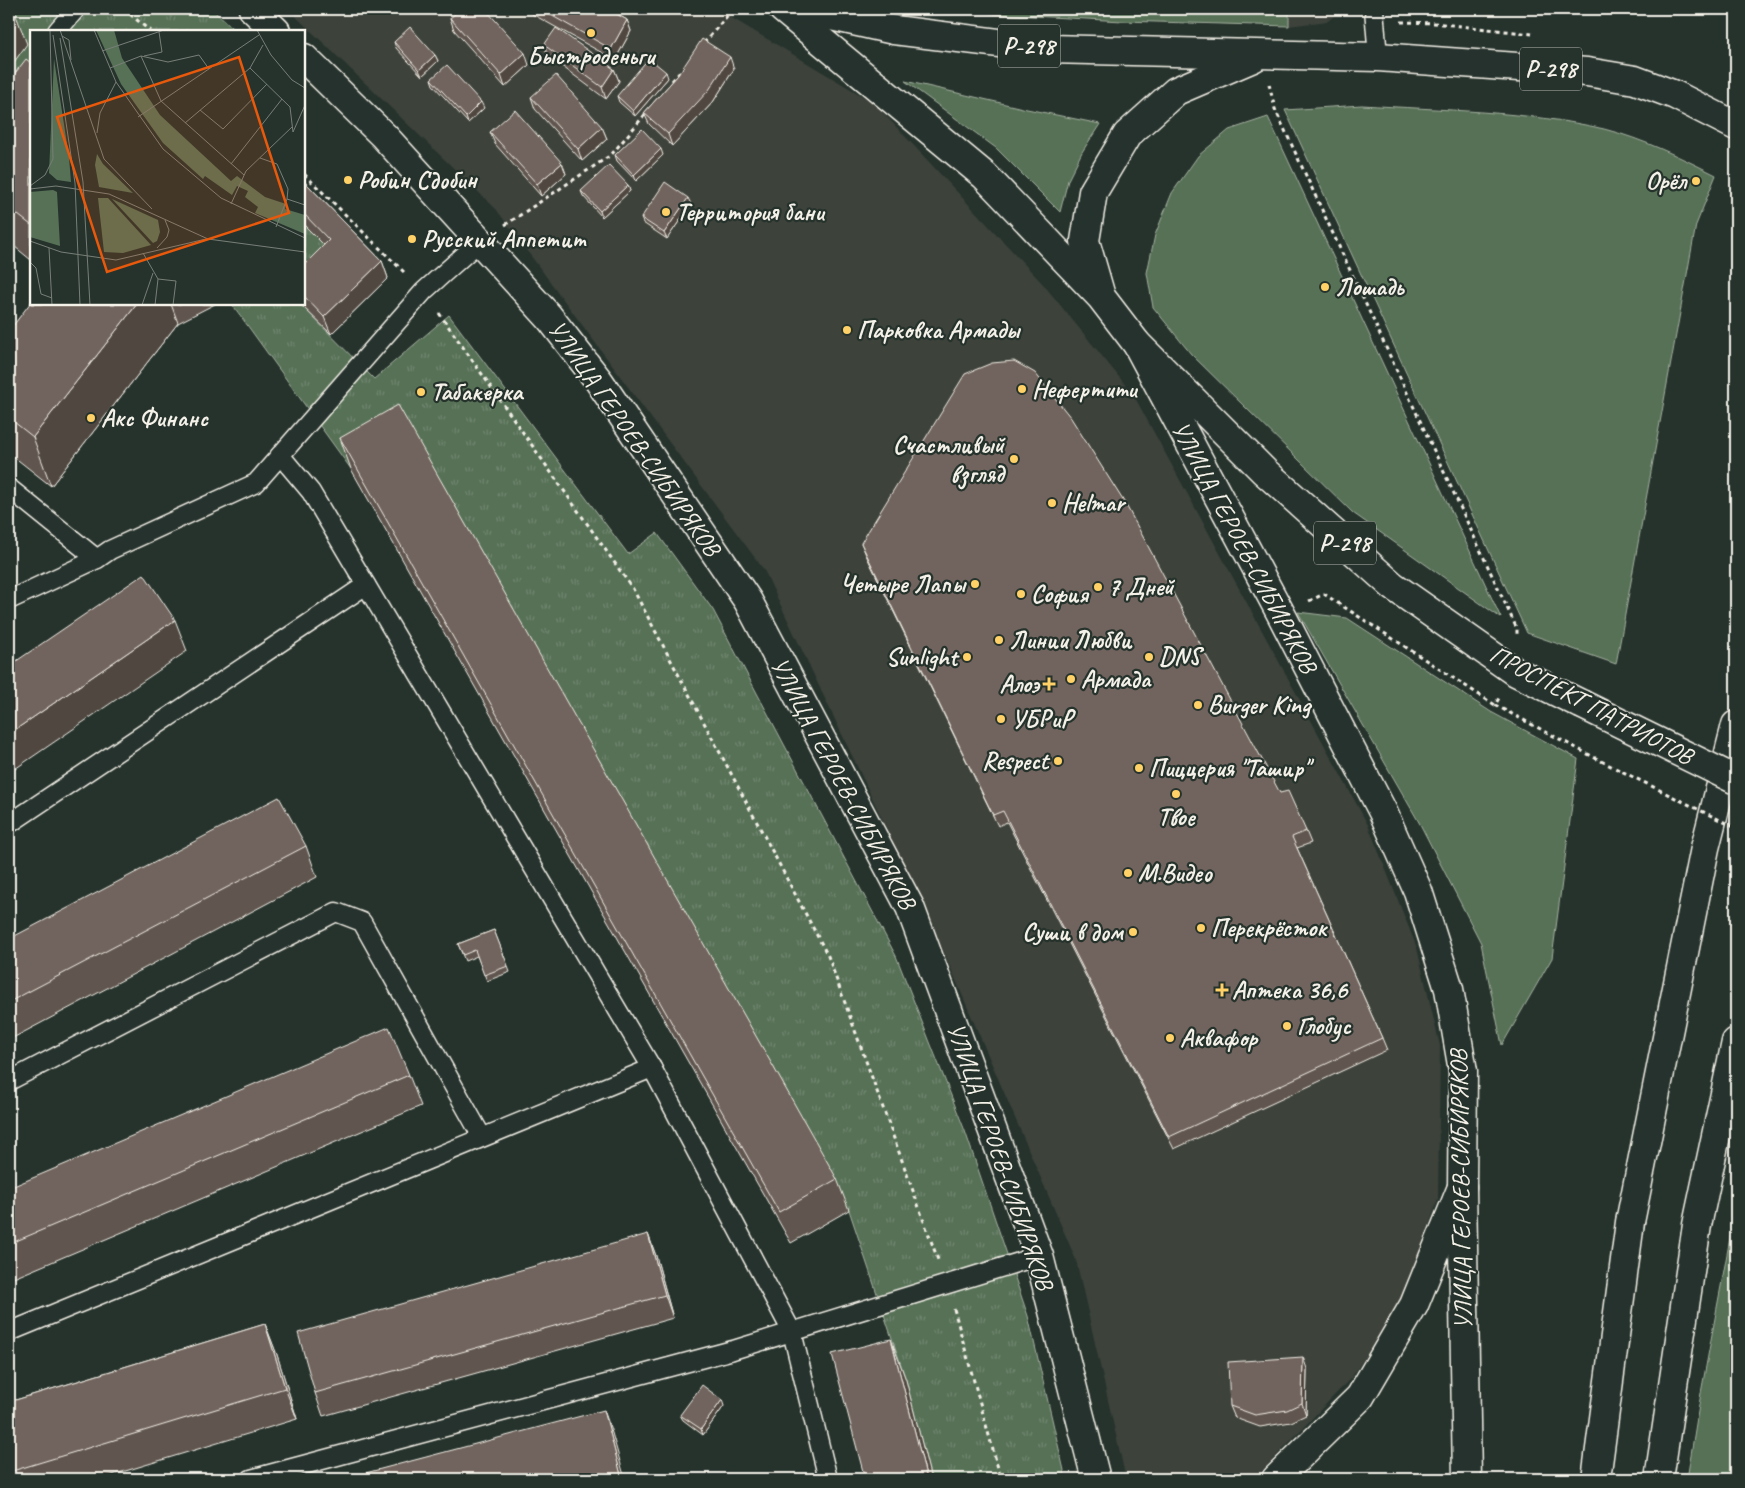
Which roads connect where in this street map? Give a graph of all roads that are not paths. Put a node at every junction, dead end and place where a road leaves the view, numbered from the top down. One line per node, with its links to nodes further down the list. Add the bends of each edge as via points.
1 (76, 9): 6 (lane)
2 (253, 9): 7 (main road)
3 (784, 9): 13 (main road, Р-298, via 985,176)
4 (800, 9): 8 (main road, Р-298, via 894,30 1048,49)
5 (1374, 9): 9 (lane)
6 (58, 30)
7 (275, 30)
8 (1261, 54): 9 (main road, Р-298); 13 (main road, via 1176,92 1127,135 1093,192 1085,241)
9 (1378, 57): 11 (main road, Р-298, via 1544,68 1635,80 1675,95)
10 (305, 59): 12 (main road, УЛИЦА ГЕРОЕВ-СИБИРЯКОВ, via 384,136)
11 (1726, 121)
12 (480, 242): 15 (lane, via 424,291); 28 (main road, УЛИЦА ГЕРОЕВ-СИБИРЯКОВ, via 550,317 599,381 748,601 910,908)
13 (1101, 297): 14 (main road, ПРОСПЕКТ ПАТРИОТОВ / Р-298)
14 (1137, 344): 21 (main road, ПРОСПЕКТ ПАТРИОТОВ / Р-298, bridge, via 1264,471 1393,586 1514,671); 27 (main road, УЛИЦА ГЕРОЕВ-СИБИРЯКОВ, via 1383,812 1418,891 1449,989 1463,1071)
15 (280, 455): 17 (lane, via 256,483 110,550); 18 (lane, via 311,492)
16 (9, 488): 17 (lane)
17 (97, 559): 19 (lane)
18 (366, 584): 22 (lane); 24 (lane)
19 (9, 600)
20 (1736, 725): 37 (main road, via 1705,848 1630,1222)
21 (1736, 780)
22 (9, 824)
23 (1736, 1042): 38 (main road, via 1697,1225)
24 (652, 1068): 26 (lane); 30 (lane)
25 (9, 1081): 26 (lane, via 336,912 362,922)
26 (482, 1137): 29 (lane)
27 (1462, 1187): 35 (main road, via 1414,1305 1360,1398); 36 (main road, УЛИЦА ГЕРОЕВ-СИБИРЯКОВ)
28 (1040, 1256): 30 (lane); 34 (main road, УЛИЦА ГЕРОЕВ-СИБИРЯКОВ)
29 (9, 1332)
30 (792, 1332): 31 (lane); 33 (lane)
31 (293, 1474): 32 (lane)
32 (251, 1479)
33 (828, 1479)
34 (1096, 1479)
35 (1276, 1479)
36 (1467, 1479)
37 (1596, 1479)
38 (1659, 1479)

